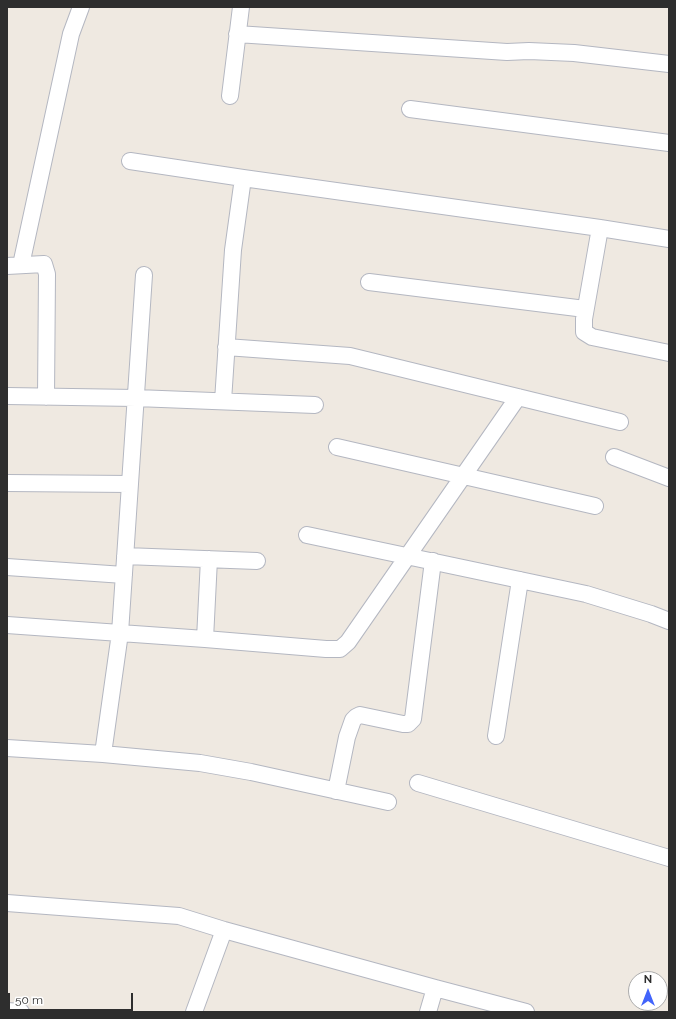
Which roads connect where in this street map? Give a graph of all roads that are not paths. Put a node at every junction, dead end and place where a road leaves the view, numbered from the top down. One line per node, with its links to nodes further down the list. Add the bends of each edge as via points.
1 (81, 7): 12 (street, via 71,34)
2 (241, 7): 3 (street)
3 (238, 34): 4 (street, via 507,52 574,53); 5 (street)
4 (669, 64)
5 (230, 96)
6 (410, 109): 7 (street)
7 (669, 143)
8 (130, 161): 9 (street)
9 (242, 178): 10 (street); 16 (street, via 233,250)
10 (600, 228): 11 (street); 15 (street)
11 (669, 239)
12 (14, 265): 19 (street, via 44,264 47,274)
13 (144, 276): 21 (street)
14 (369, 282): 15 (street)
15 (585, 309): 17 (street, via 584,332 592,337)
16 (226, 347): 20 (street, via 350,356); 22 (street)
17 (669, 353)
18 (7, 396): 19 (street)
19 (46, 397): 21 (street)
20 (518, 397): 24 (street); 27 (street)
21 (136, 398): 22 (street); 30 (street)
22 (223, 401): 23 (street)
23 (315, 405)
24 (620, 422)
25 (337, 447): 27 (street)
26 (614, 457): 28 (street)
27 (463, 476): 31 (street); 34 (street)
28 (669, 478)
29 (7, 482): 30 (street)
30 (130, 484): 33 (street)
31 (595, 506)
32 (307, 535): 34 (street)
33 (125, 556): 35 (street); 39 (street)
34 (408, 556): 37 (street); 44 (street, via 348,642 340,649)
35 (209, 559): 36 (street); 44 (street)
36 (257, 561)
37 (433, 561): 40 (street); 49 (street, via 413,719 408,724 403,724 360,715 356,717 347,737)
38 (7, 567): 39 (street)
39 (124, 575): 43 (street)
40 (520, 580): 41 (street, via 586,594); 45 (street)
41 (669, 621)
42 (7, 625): 43 (street)
43 (120, 633): 44 (street); 47 (street)
44 (205, 639)
45 (496, 736)
46 (7, 748): 47 (street)
47 (103, 754): 49 (street, via 200,763)
48 (418, 783): 51 (street)
49 (336, 791): 50 (street)
50 (388, 802)
51 (669, 858)
52 (7, 903): 53 (street, via 179,916)
53 (224, 930): 54 (street); 55 (street)
54 (435, 988): 56 (street); 57 (street)
55 (194, 1012)
56 (428, 1012)
57 (526, 1012)

